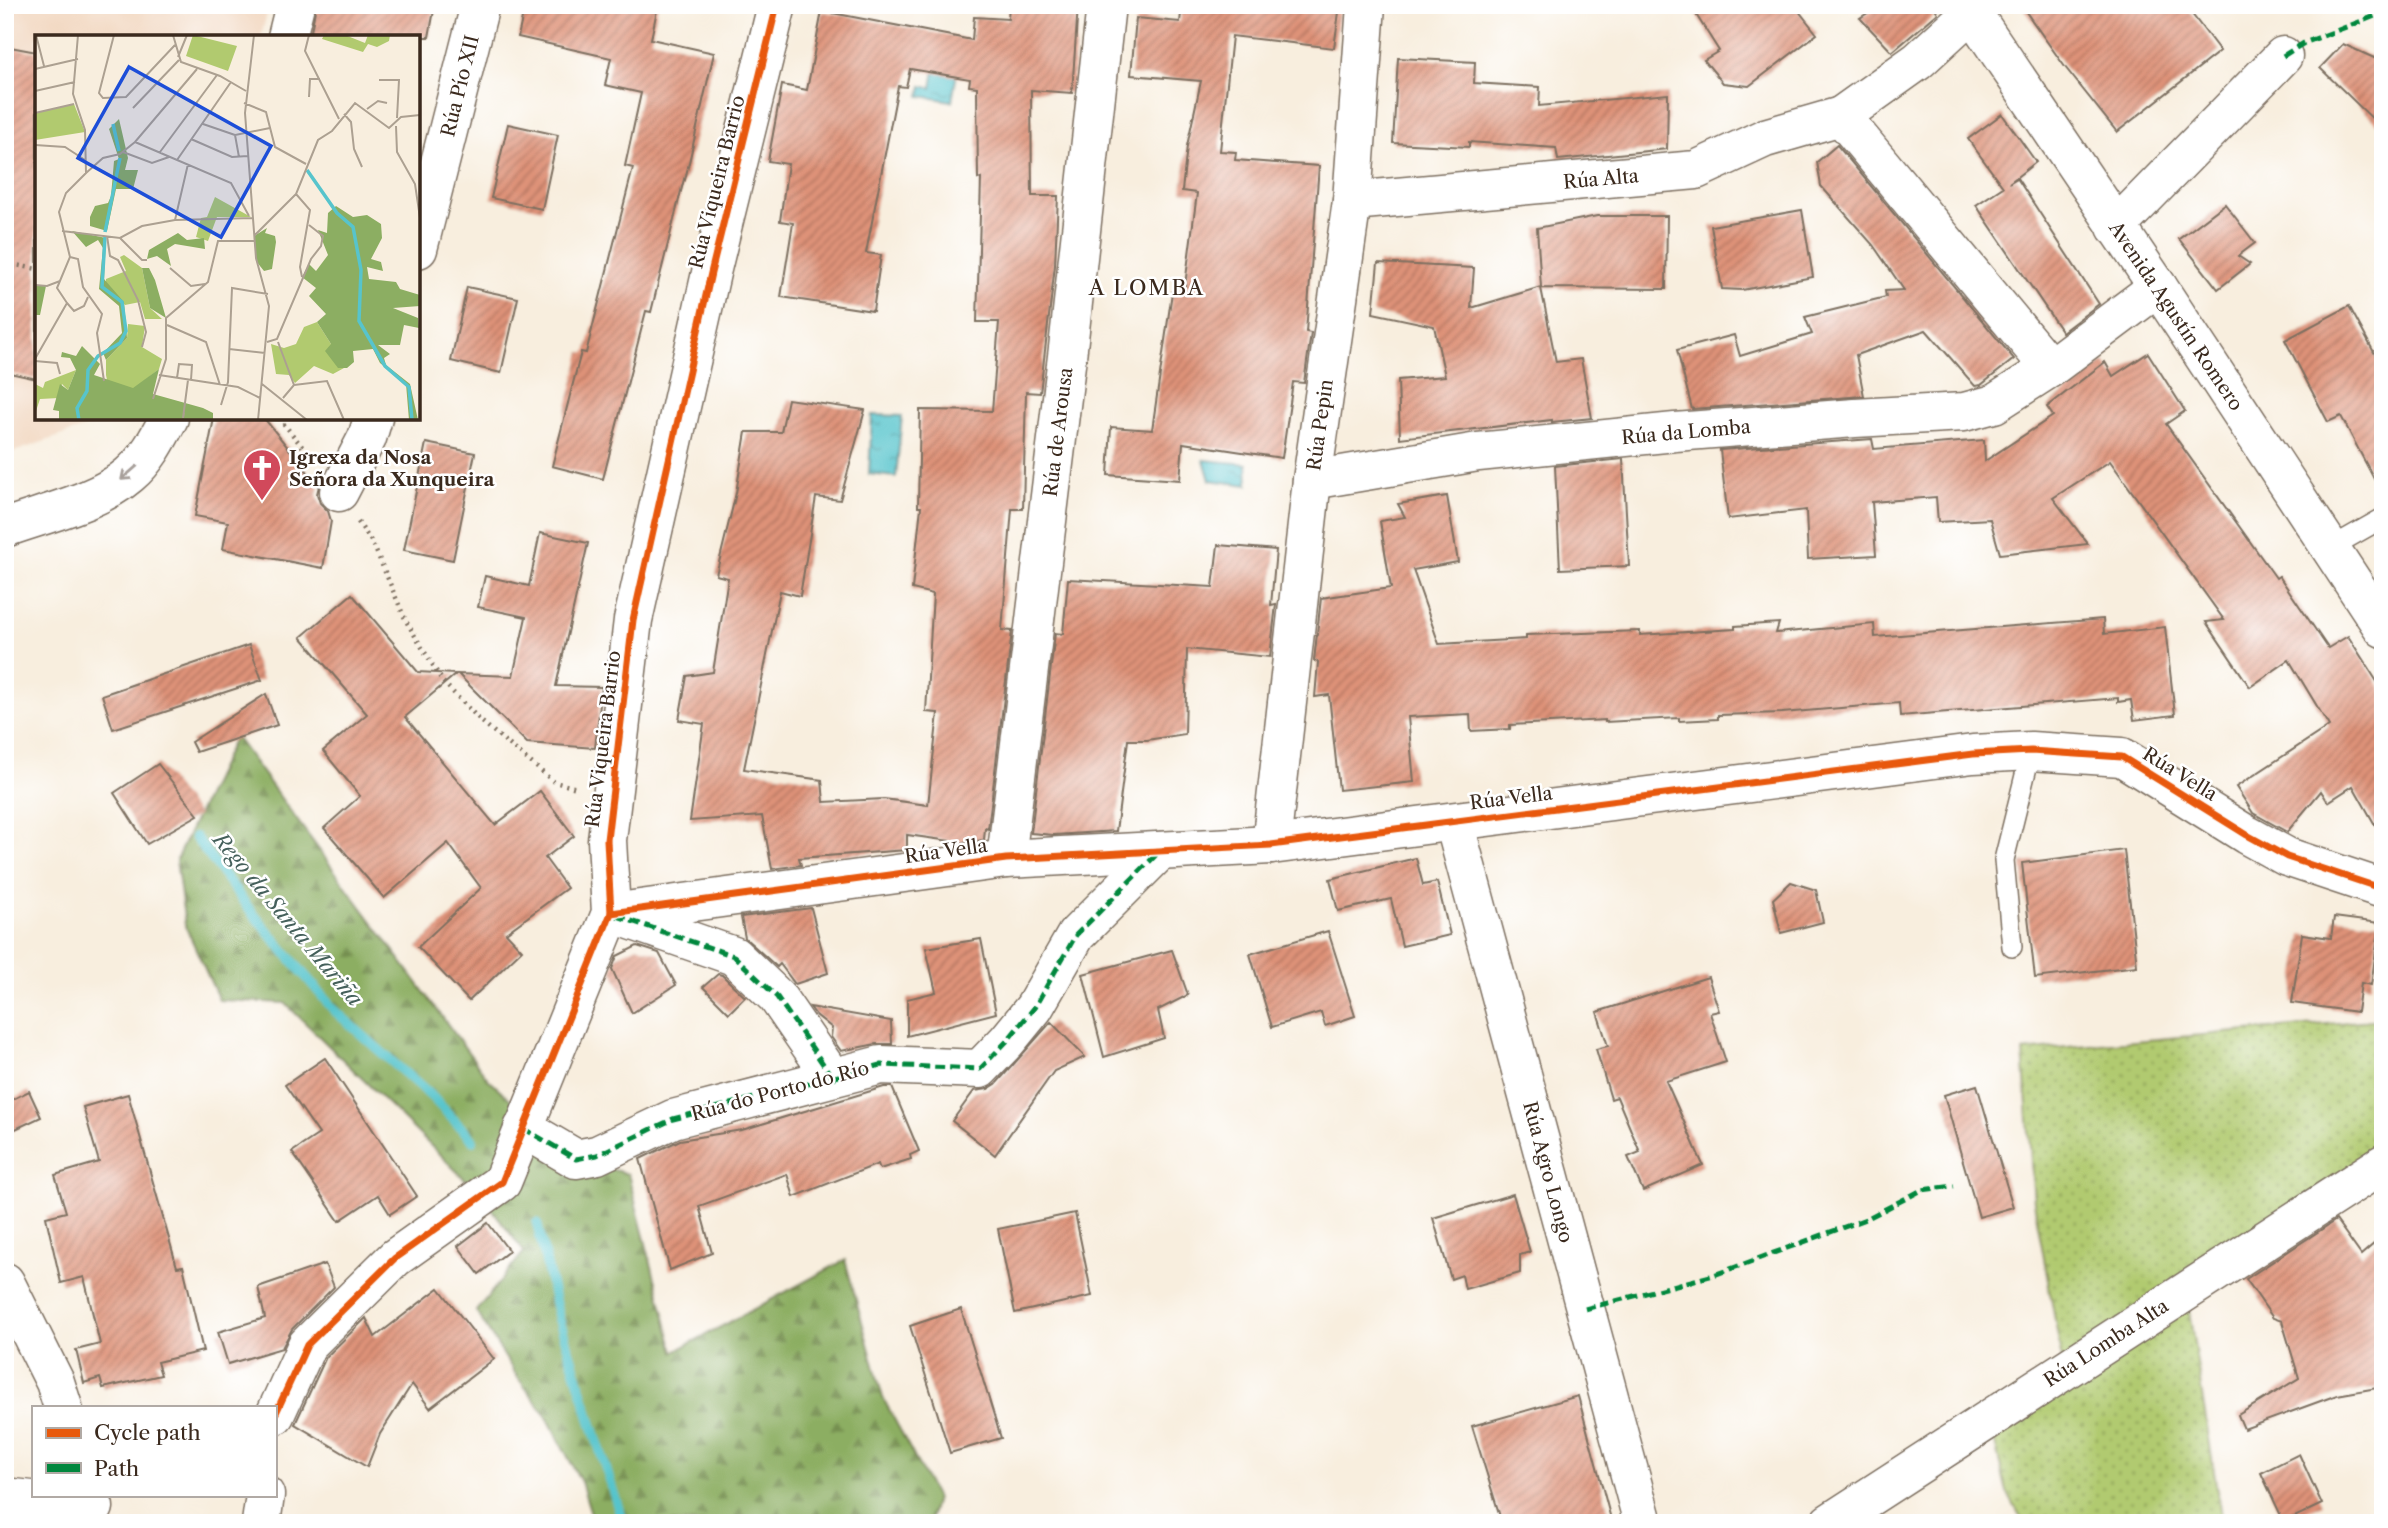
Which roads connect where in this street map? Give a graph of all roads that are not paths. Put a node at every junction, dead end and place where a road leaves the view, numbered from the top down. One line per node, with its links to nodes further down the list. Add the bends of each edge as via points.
1 (295, 5): 7 (street)
2 (480, 5): 12 (street, Rúa Pío XII)
3 (777, 5): 29 (street, Rúa Viqueira Barrio, via 633,620 607,840)
4 (1106, 5): 27 (street, Rúa de Arousa)
5 (1366, 5): 10 (street, Rúa Pepin)
6 (1973, 8): 9 (street, via 1918,61); 11 (street, Avenida Agustín Romero)
7 (288, 35)
8 (2283, 56): 11 (street)
9 (1841, 116): 10 (street, Rúa Alta, via 1765,138 1696,170); 14 (street)
10 (1352, 201): 17 (street, Rúa Pepin)
11 (2116, 227): 13 (street, Avenida Agustín Romero)
12 (420, 241)
13 (2158, 287): 14 (street, Rúa da Lomba); 21 (street, Avenida Agustín Romero)
14 (2050, 368): 17 (street, Rúa da Lomba, via 1994,404 1964,412 1491,450)
15 (168, 420): 20 (street, one-way to 20, via 154,446 128,476 94,496)
16 (372, 420): 18 (street)
17 (1312, 480): 25 (street, Rúa Pepin)
18 (339, 492)
19 (2383, 518): 21 (lane)
20 (5, 528)
21 (2330, 548): 22 (street, Avenida Agustín Romero)
22 (2383, 628)
23 (2031, 751): 24 (street, Rúa Vella, via 1973,754); 28 (street, Rúa Vella, via 2122,757 2287,857); 30 (lane, via 2004,860)
24 (1454, 822): 25 (street, Rúa Vella); 41 (street, Rúa Agro Longo)
25 (1271, 845): 26 (street, Rúa Vella)
26 (1160, 851): 27 (street, Rúa Vella); 31 (street, Rúa do Porto do Río, via 1076,935 1034,1007 980,1069 881,1065)
27 (1006, 859): 29 (street, Rúa Vella)
28 (2383, 889)
29 (611, 913): 31 (street, via 734,956 777,997); 32 (street, Rúa Viqueira Barrio)
30 (2012, 947)
31 (832, 1076): 32 (street, Rúa do Porto do Río, via 674,1119 597,1155 576,1159)
32 (523, 1128): 36 (street, Rúa Viqueira Barrio, via 502,1182 396,1258 307,1345)
33 (2383, 1164): 42 (street, Rúa Lomba Alta)
34 (5, 1282): 35 (street)
35 (63, 1406)
36 (276, 1413)
37 (265, 1496): 40 (street)
38 (5, 1497): 39 (street)
39 (96, 1508)
40 (261, 1523)
41 (1643, 1523)
42 (1829, 1523)

